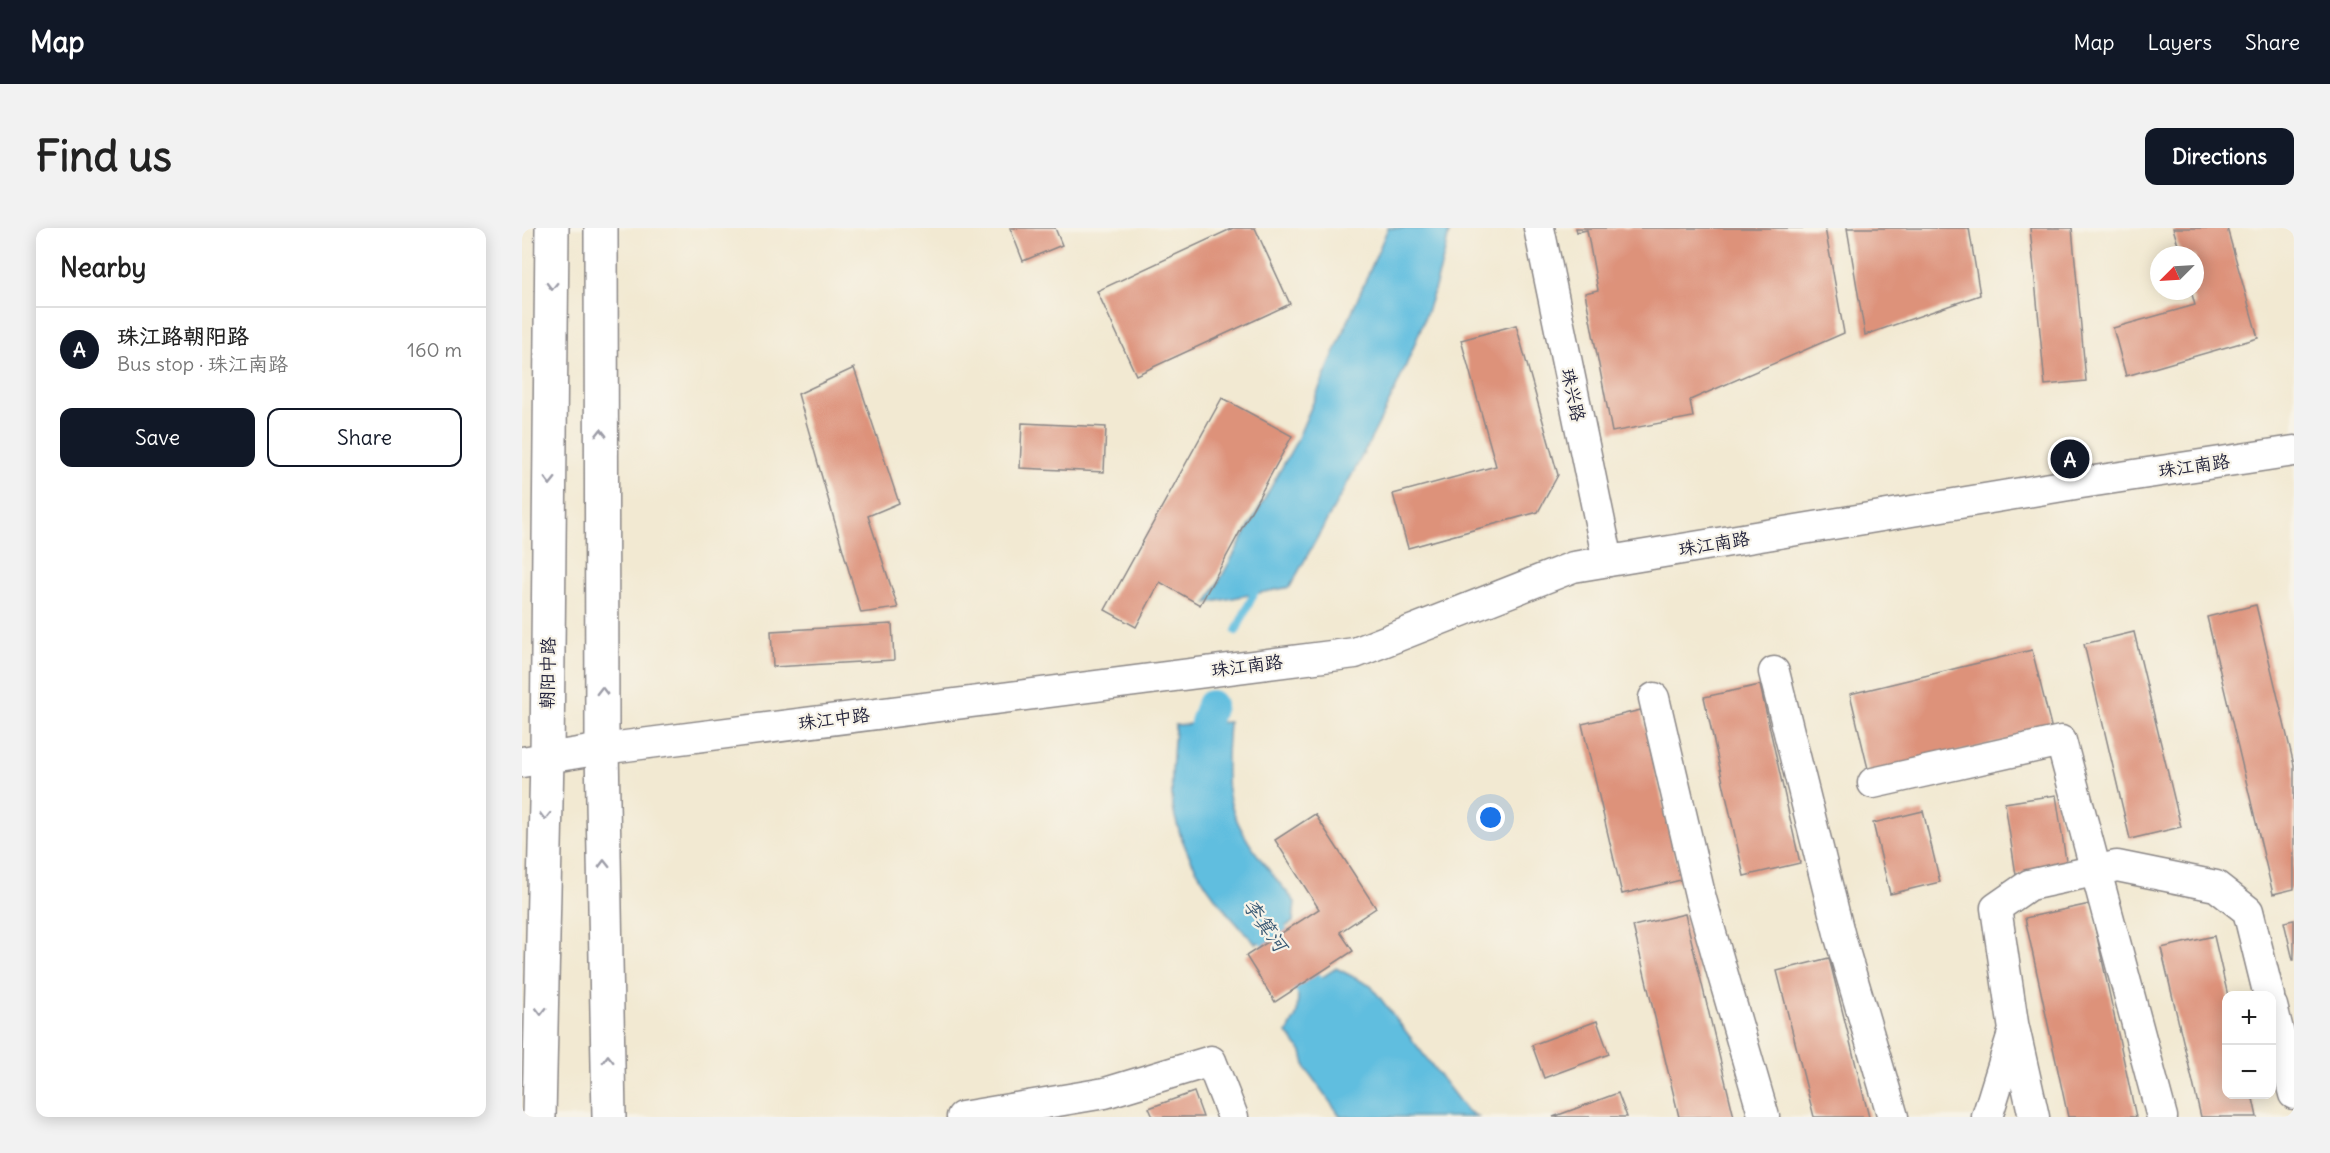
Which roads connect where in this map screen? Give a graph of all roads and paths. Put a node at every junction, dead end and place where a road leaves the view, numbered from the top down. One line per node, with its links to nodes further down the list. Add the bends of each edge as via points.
1 (552, 228): 10 (main road, 朝阳中路, one-way to 10)
2 (601, 228): 9 (main road, one-way to 2)
3 (1539, 228): 5 (street, 珠兴路)
4 (2294, 451): 5 (street, 珠江南路)
5 (1608, 561): 7 (street, 珠江南路, via 1573,567 1355,653)
6 (1774, 672): 22 (street, via 1840,937)
7 (1147, 678): 9 (street, 珠江中路)
8 (1654, 698): 21 (street, via 1701,899)
9 (602, 749): 10 (street, 珠江中路); 18 (main road, one-way to 9)
10 (534, 760): 17 (main road, 朝阳中路, one-way to 17)
11 (1873, 783): 12 (street, via 2061,741)
12 (2098, 870): 13 (street, via 2117,866 2216,886 2248,911); 15 (street, via 2029,885 1996,908); 25 (street)
13 (2268, 991)
14 (2276, 1025): 16 (street)
15 (2014, 1030): 23 (street); 24 (street)
16 (2294, 1094)
17 (539, 1117)
18 (609, 1117)
19 (966, 1117): 20 (street, via 1105,1093 1211,1061)
20 (1233, 1117)
21 (1764, 1117)
22 (1893, 1117)
23 (1987, 1117)
24 (2034, 1117)
25 (2162, 1117)

